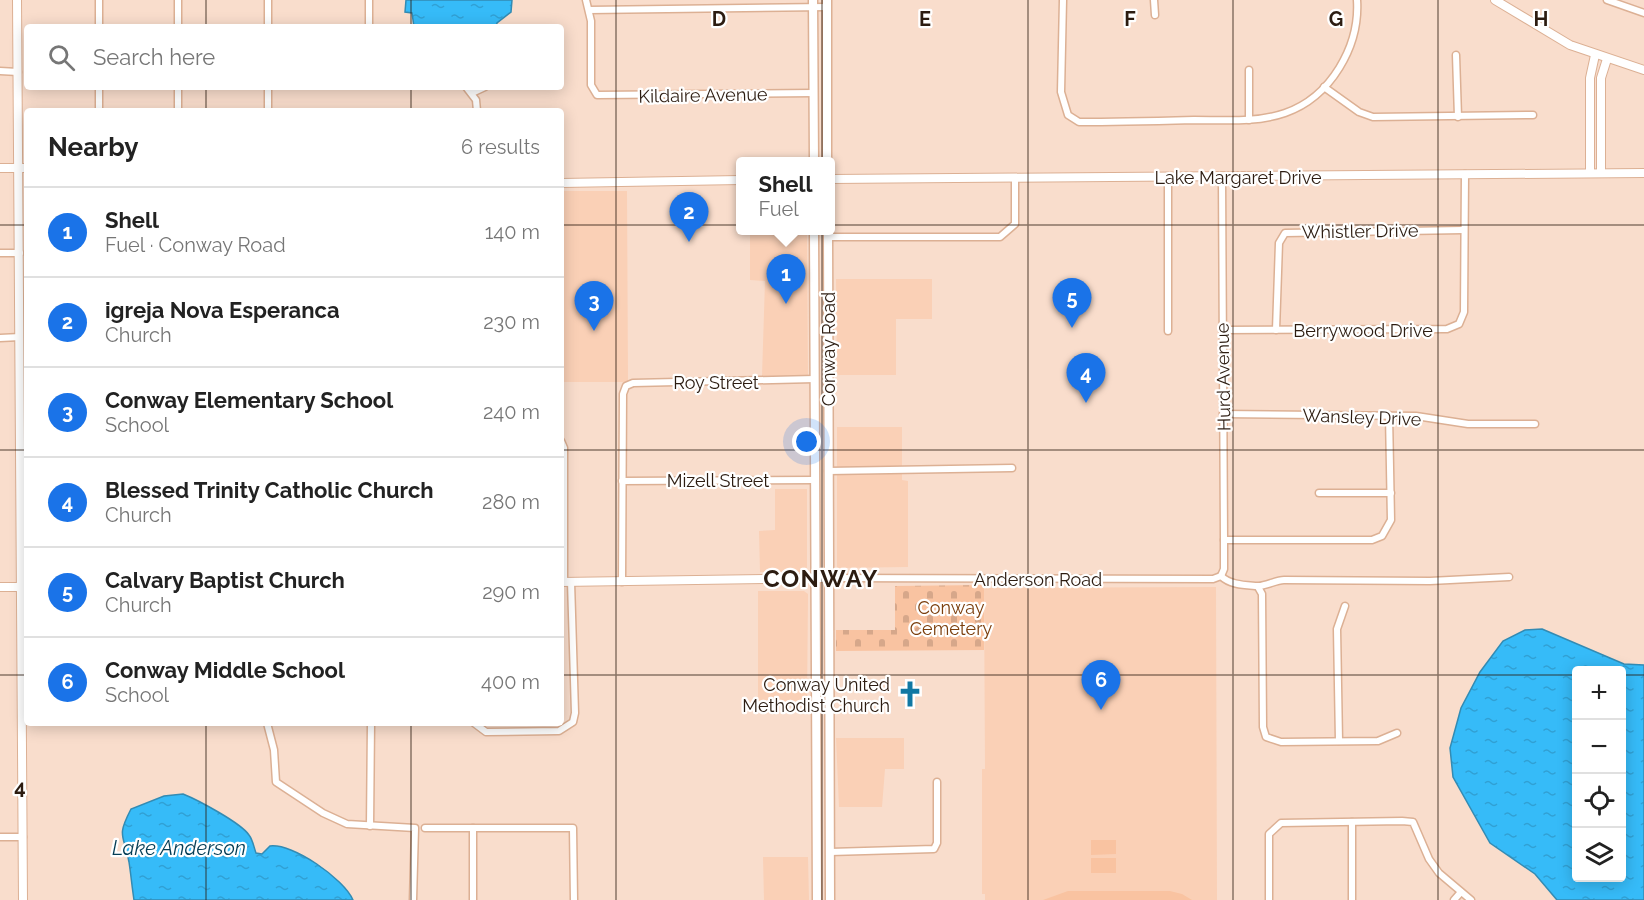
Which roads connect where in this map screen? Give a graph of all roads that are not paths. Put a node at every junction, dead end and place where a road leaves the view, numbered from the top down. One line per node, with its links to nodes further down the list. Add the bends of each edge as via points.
1 (18, 0): 27 (street)
2 (99, 0): 17 (street)
3 (178, 0): 18 (street)
4 (268, 0): 19 (street)
5 (369, 0): 20 (street)
6 (586, 0): 14 (street)
7 (1063, 0): 42 (street, via 1061,92 1068,115 1079,122)
8 (1154, 0): 16 (street)
9 (1357, 0): 28 (street, via 1354,40)
10 (1495, 0): 22 (street, via 1548,34)
11 (1607, 0): 15 (street)
12 (813, 4): 13 (street); 14 (street); 35 (main road)
13 (827, 4): 44 (main road)
14 (589, 10): 35 (street, Kildaire Avenue, via 591,85 602,96)
15 (1644, 13)
16 (1155, 15)
17 (99, 24)
18 (178, 24)
19 (268, 24)
20 (369, 24)
21 (1456, 55): 41 (street)
22 (1595, 55): 23 (street); 47 (street, via 1590,78)
23 (1607, 59): 25 (street); 48 (street, via 1602,78)
24 (1250, 70): 42 (street)
25 (1644, 70)
26 (0, 71): 27 (street)
27 (18, 72): 46 (street)
28 (1324, 87): 41 (street, via 1359,112 1373,117); 42 (street, via 1304,105)
29 (99, 90): 36 (street)
30 (178, 90): 37 (street)
31 (268, 90): 38 (street)
32 (469, 90): 34 (street)
33 (478, 90): 34 (street)
34 (472, 93): 39 (street)
35 (814, 93): 43 (main road)
36 (99, 108)
37 (177, 108)
38 (268, 108)
39 (476, 108)
40 (1533, 115): 41 (street)
41 (1458, 117)
42 (1250, 120)
43 (814, 157)
44 (827, 157)
45 (0, 168): 46 (street)
46 (23, 168): 61 (street)
47 (1590, 173): 48 (street, Lake Margaret Drive); 50 (street, Lake Margaret Drive)
48 (1601, 173): 49 (street, Lake Margaret Drive)
49 (1644, 173)
50 (1465, 174): 53 (street, Lake Margaret Drive); 57 (street, Berrywood Drive)
51 (1168, 177): 52 (street, Lake Margaret Drive); 53 (street, Lake Margaret Drive); 65 (street)
52 (1015, 178): 54 (street, Lake Margaret Drive); 58 (street, via 1015,224 1000,237)
53 (1222, 178): 63 (street, Hurd Avenue)
54 (835, 179)
55 (736, 180): 56 (street)
56 (564, 183)
57 (1463, 230): 64 (street, Whistler Drive, via 1285,232 1279,243); 64 (street, Berrywood Drive, via 1464,312 1459,324 1447,329)
58 (835, 234)
59 (814, 235): 68 (main road, Conway Road)
60 (828, 235): 75 (main road, Conway Road)
61 (20, 252): 62 (street); 66 (street)
62 (0, 253)
63 (1222, 330): 64 (street, Berrywood Drive); 69 (street, Hurd Avenue)
64 (1276, 330)
65 (1168, 331)
66 (20, 337): 67 (street); 88 (street)
67 (0, 338)
68 (815, 379): 72 (main road, Conway Road); 77 (street, Roy Street, via 626,386)
69 (1223, 414): 70 (street, Wansley Drive); 80 (street, Hurd Avenue)
70 (1389, 415): 71 (street, Wansley Drive, via 1468,424); 79 (street)
71 (1535, 424)
72 (815, 440): 75 (main road); 76 (main road, Conway Road)
73 (564, 448): 85 (street)
74 (1012, 468): 75 (street)
75 (828, 471): 84 (main road, Conway Road)
76 (815, 480): 77 (street, Mizell Street); 83 (main road, Conway Road)
77 (622, 481): 86 (street)
78 (1320, 493): 79 (street)
79 (1391, 493): 80 (street, via 1391,520 1382,536 1372,540)
80 (1224, 540): 81 (street, Hurd Avenue)
81 (1221, 576): 84 (street, Anderson Road); 89 (street, Anderson Road, via 1227,582)
82 (1509, 577): 89 (street, Anderson Road, via 1273,580)
83 (814, 578): 84 (street, Anderson Road); 86 (street, Anderson Road); 91 (main road, Conway Road)
84 (827, 578): 95 (main road, Conway Road)
85 (566, 582): 86 (street, Anderson Road); 94 (street, via 573,722 559,731 486,732)
86 (622, 582)
87 (0, 587): 88 (street)
88 (24, 587): 105 (street)
89 (1258, 587): 97 (street, via 1262,594 1266,736 1281,742)
90 (1344, 606): 97 (street, via 1337,629)
91 (815, 723): 95 (street); 99 (main road, Conway Road)
92 (268, 726): 101 (street, via 276,782 346,824)
93 (371, 726): 101 (street)
94 (478, 726)
95 (829, 728): 106 (main road, Conway Road)
96 (1397, 733): 97 (street, via 1378,741)
97 (1339, 741)
98 (937, 782): 106 (street, via 934,849)
99 (817, 809): 106 (main road, via 823,843); 112 (main road, Conway Road)
100 (1352, 822): 107 (street, via 1413,822 1429,859); 114 (street, via 1281,823 1274,827 1269,834); 115 (street)
101 (370, 826): 109 (street, via 415,828)
102 (425, 828): 103 (street)
103 (473, 828): 110 (street); 111 (street, via 573,828)
104 (0, 837): 105 (street)
105 (22, 837): 108 (street)
106 (830, 852): 113 (main road, Conway Road)
107 (1461, 892): 116 (street); 117 (street)
108 (23, 900)
109 (413, 900)
110 (473, 900)
111 (574, 900)
112 (817, 900)
113 (831, 900)
114 (1269, 900)
115 (1352, 900)
116 (1454, 900)
117 (1472, 900)

